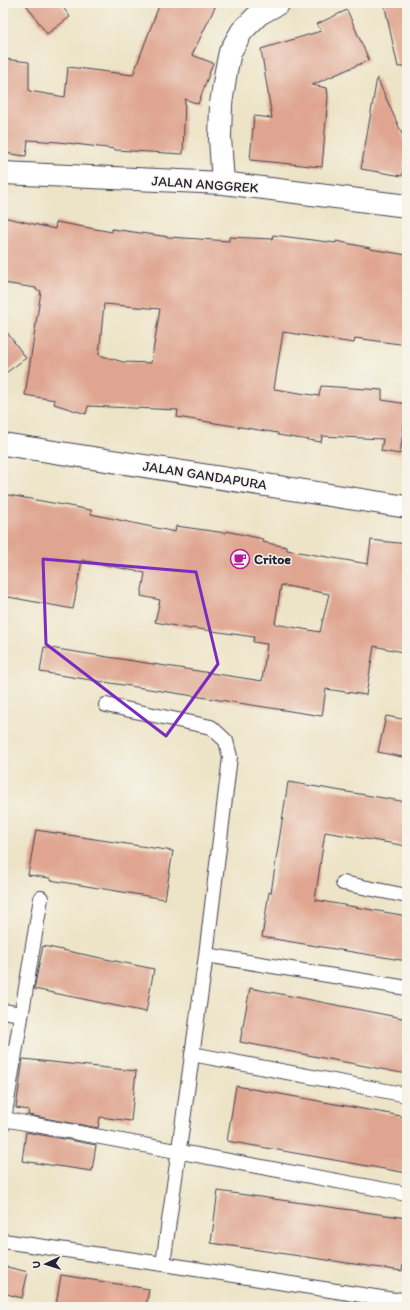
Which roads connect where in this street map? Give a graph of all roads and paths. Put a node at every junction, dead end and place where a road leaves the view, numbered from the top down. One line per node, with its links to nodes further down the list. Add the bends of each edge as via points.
1 (279, 3): 3 (street, via 259,14 242,31 230,52 220,104)
2 (3, 173): 3 (street, JALAN ANGGREK)
3 (223, 183): 4 (street, JALAN ANGGREK)
4 (407, 206)
5 (3, 444): 6 (street, JALAN GANDAPURA)
6 (407, 507)
7 (106, 705): 11 (lane, via 211,727 226,741 230,757)
8 (343, 884): 9 (lane)
9 (407, 896)
10 (41, 898): 14 (lane)
11 (206, 955): 12 (lane); 15 (lane)
12 (407, 988)
13 (3, 1011): 14 (lane)
14 (21, 1014): 17 (lane)
15 (192, 1054): 16 (lane); 18 (lane)
16 (407, 1095)
17 (3, 1122): 18 (lane)
18 (178, 1152): 19 (lane); 21 (lane)
19 (407, 1194)
20 (3, 1241): 21 (lane)
21 (163, 1264): 22 (lane)
22 (407, 1300)

